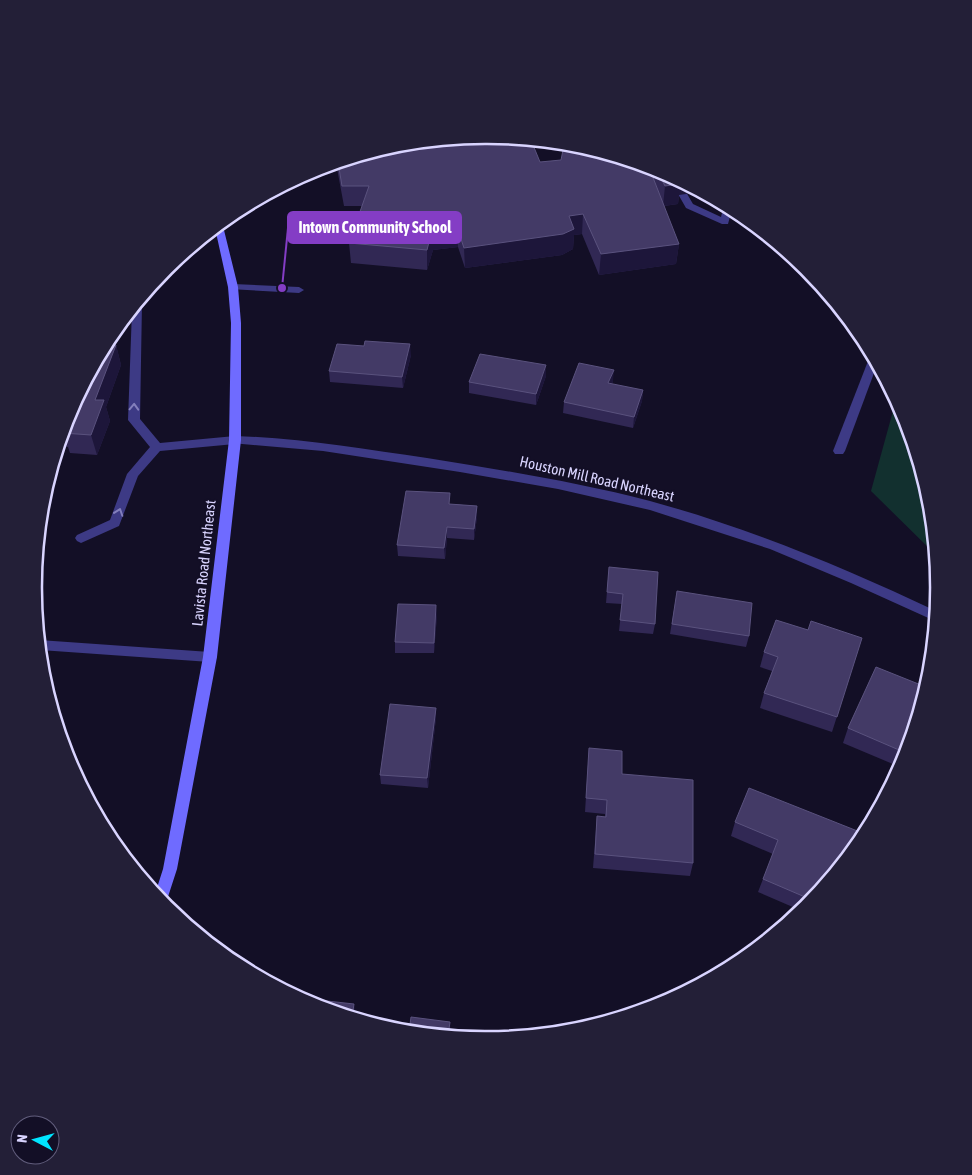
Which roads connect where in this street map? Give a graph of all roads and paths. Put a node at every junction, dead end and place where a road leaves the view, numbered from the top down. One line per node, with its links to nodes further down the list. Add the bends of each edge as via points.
1 (683, 194): 2 (street, via 689,206 725,222)
2 (726, 215)
3 (221, 233): 4 (main road, Lavista Road Northeast)
4 (233, 287): 5 (street); 8 (main road, Lavista Road Northeast, via 236,323)
5 (299, 290)
6 (137, 315): 9 (street, one-way to 6, via 134,420)
7 (871, 367): 10 (street)
8 (235, 440): 9 (street, Houston Mill Road Northeast); 12 (street, Houston Mill Road Northeast, via 296,443 490,472 608,495 711,524 798,554); 14 (main road, Lavista Road Northeast)
9 (157, 447): 11 (street, one-way to 9, via 115,523 132,474)
10 (839, 451)
11 (81, 538)
12 (929, 613)
13 (46, 645): 14 (street)
14 (210, 657): 15 (main road, Lavista Road Northeast)
15 (164, 892)

